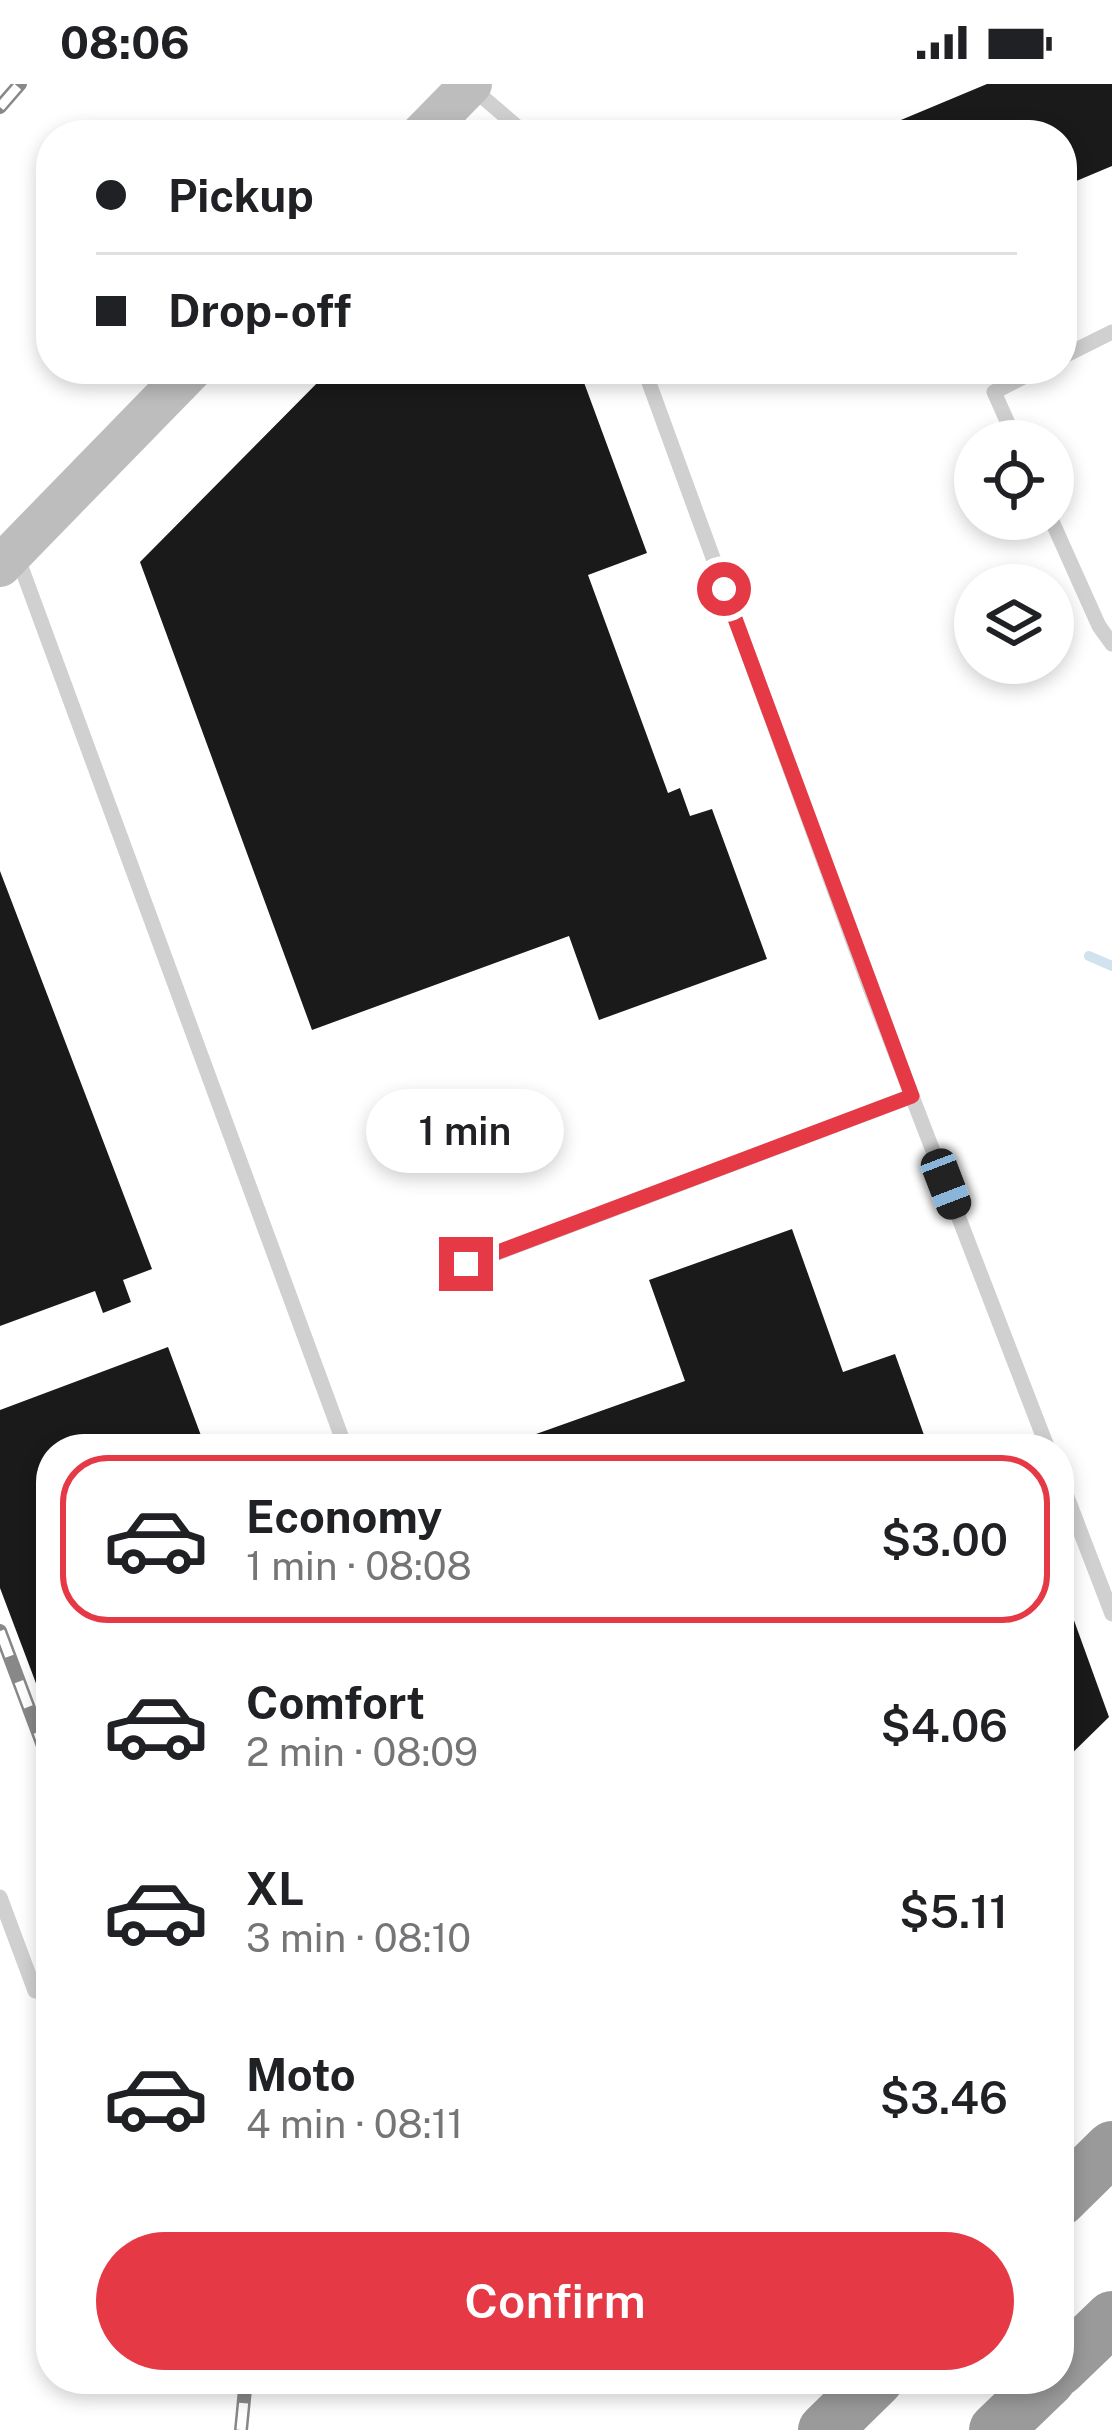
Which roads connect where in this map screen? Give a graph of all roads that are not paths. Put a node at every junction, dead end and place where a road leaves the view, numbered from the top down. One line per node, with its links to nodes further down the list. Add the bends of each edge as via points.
1 (470, 85): 2 (street); 3 (lane)
2 (436, 120)
3 (509, 120)
4 (1112, 332): 5 (lane)
5 (1077, 350)
6 (177, 384): 11 (street)
7 (650, 384): 13 (lane)
8 (1010, 384): 9 (lane, via 994,392)
9 (1007, 420)
10 (1060, 540): 12 (lane)
11 (7, 558): 15 (lane)
12 (1112, 644)
13 (912, 1096): 14 (lane); 16 (lane)
14 (466, 1264)
15 (340, 1434)
16 (1042, 1434)
17 (1074, 1516): 18 (lane)
18 (1112, 1614)
19 (0, 1897): 20 (lane)
20 (35, 1991)
21 (1112, 2148): 22 (highway)
22 (1074, 2185)
23 (1112, 2318): 24 (highway)
24 (1074, 2355)
25 (862, 2394): 27 (highway)
26 (1033, 2394): 28 (highway)
27 (825, 2430)
28 (996, 2430)

